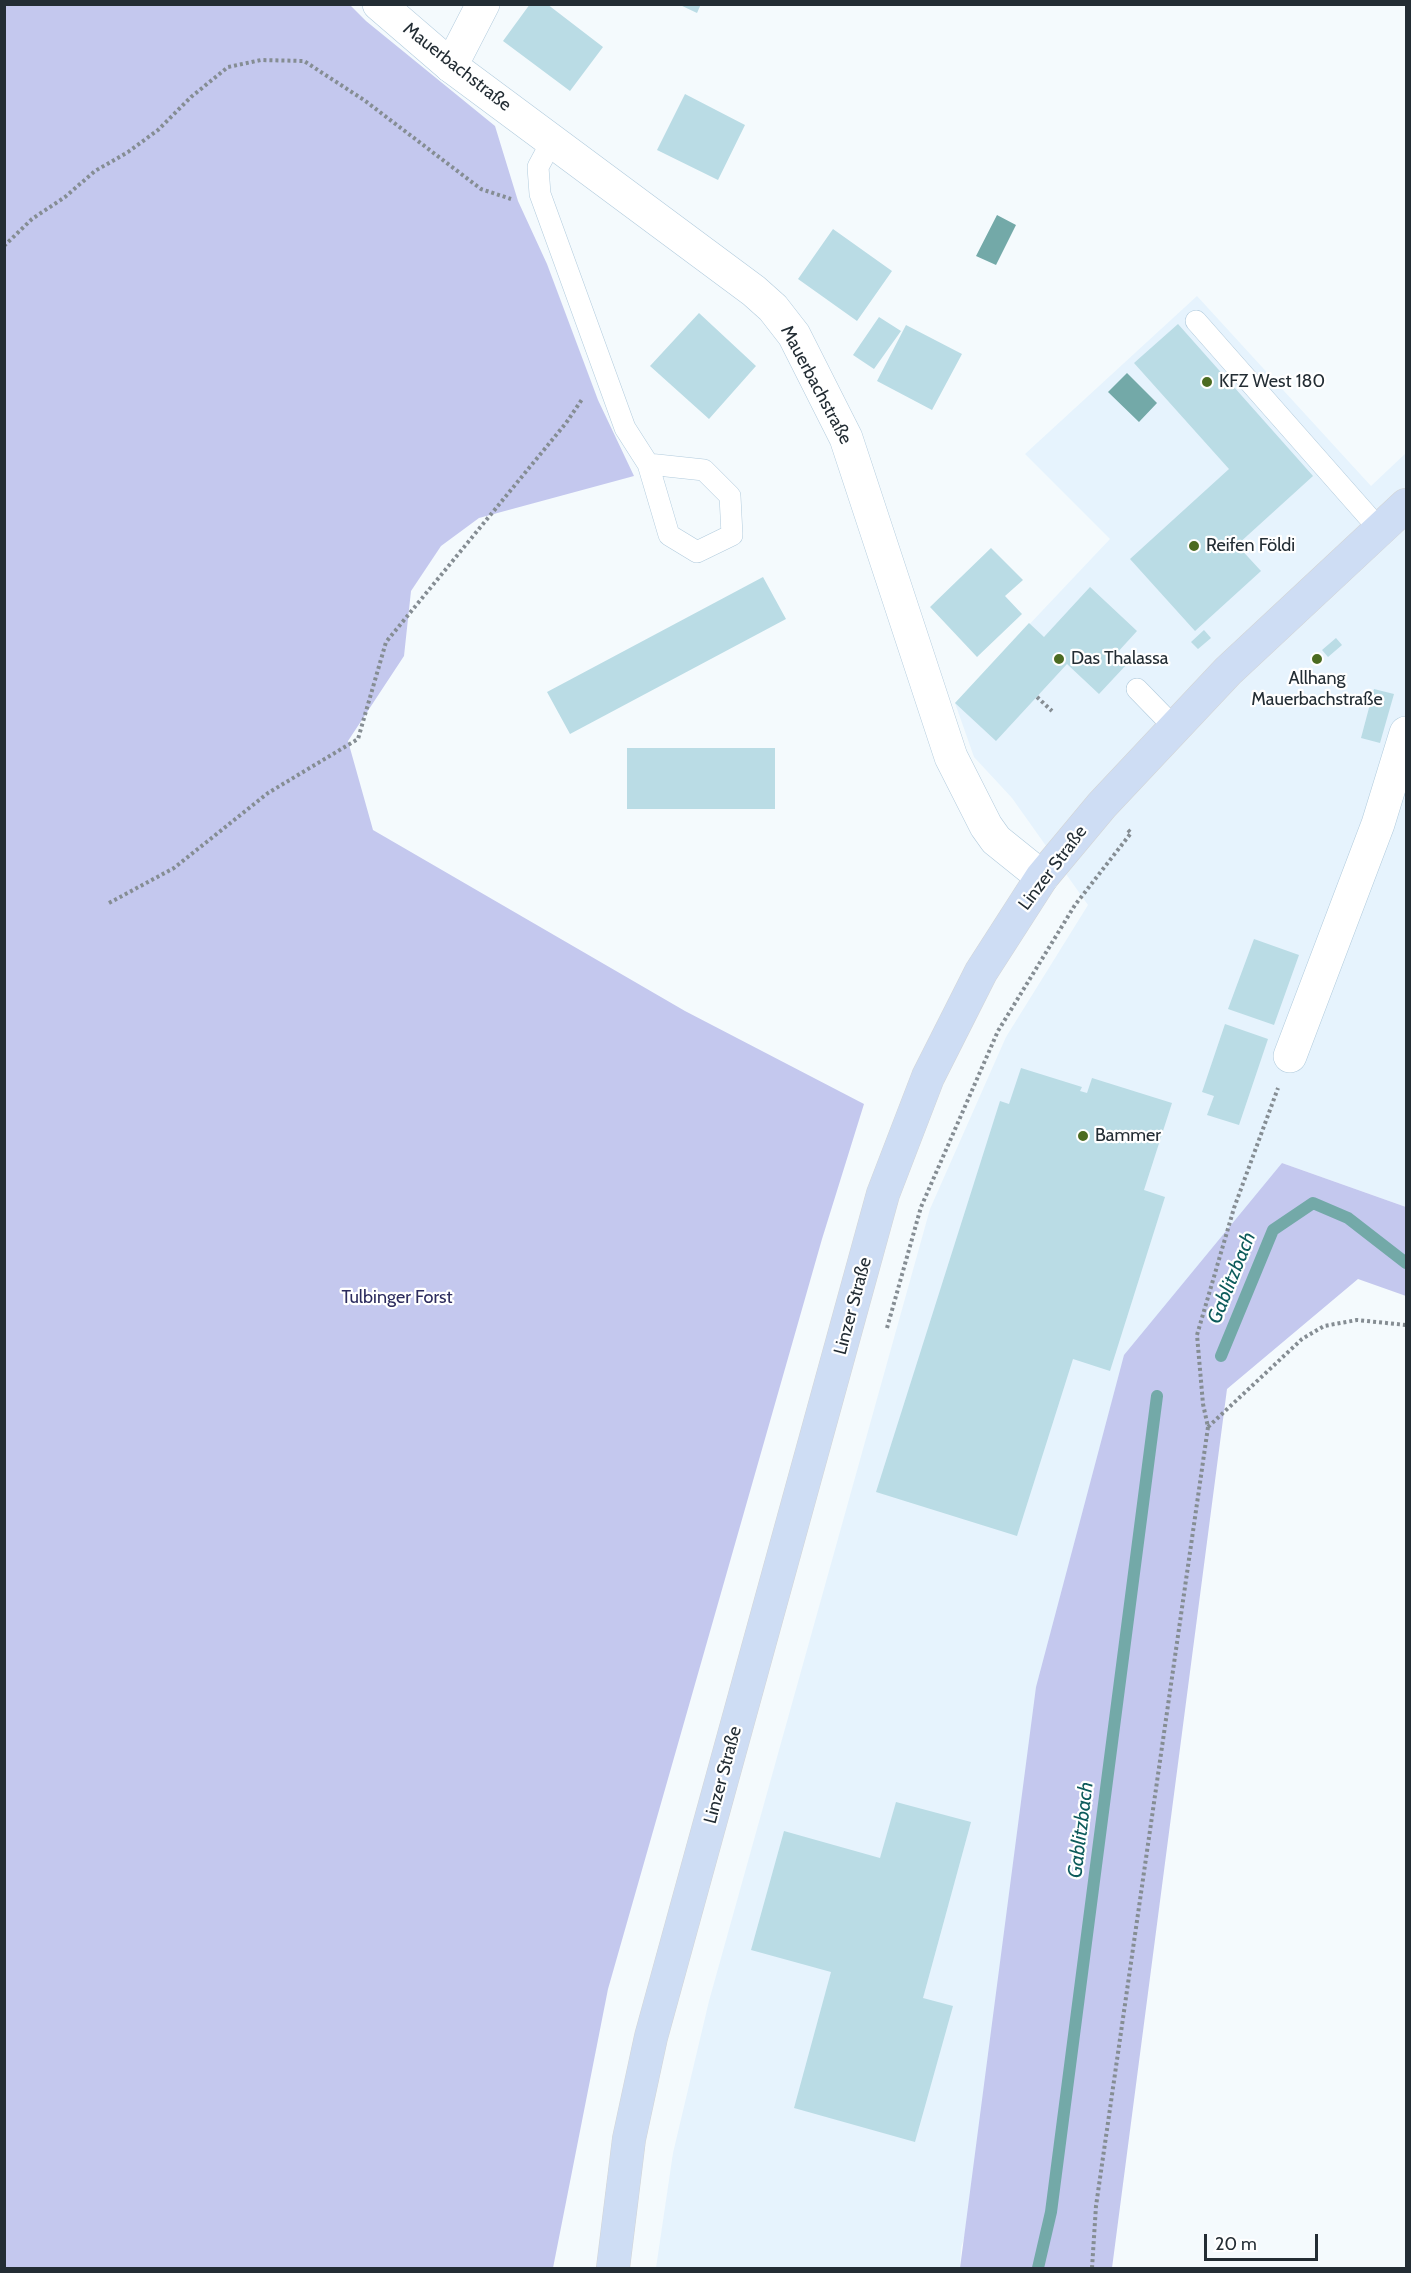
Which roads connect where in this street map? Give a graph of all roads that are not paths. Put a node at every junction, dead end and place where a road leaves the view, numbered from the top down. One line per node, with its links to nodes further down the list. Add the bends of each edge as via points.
1 (379, 4): 3 (street, Mauerbachstraße)
2 (483, 4): 3 (street)
3 (451, 66): 4 (street, Mauerbachstraße)
4 (553, 140): 6 (lane, via 538,167 540,194 626,428); 12 (street, Mauerbachstraße, via 754,291 794,335 846,438 951,757 996,840)
5 (1196, 321): 8 (lane)
6 (648, 464): 6 (lane, via 669,535 697,552 732,534 730,496 704,470)
7 (1407, 506): 8 (main road, Linzer Straße)
8 (1380, 530): 10 (main road, Linzer Straße, via 1228,671)
9 (1137, 688): 10 (lane)
10 (1174, 727): 12 (main road, Linzer Straße)
11 (1407, 733): 13 (street)
12 (1042, 877): 14 (main road, Linzer Straße, via 981,972 928,1077 883,1194 651,2037 629,2139)
13 (1297, 1058)
14 (613, 2268)

